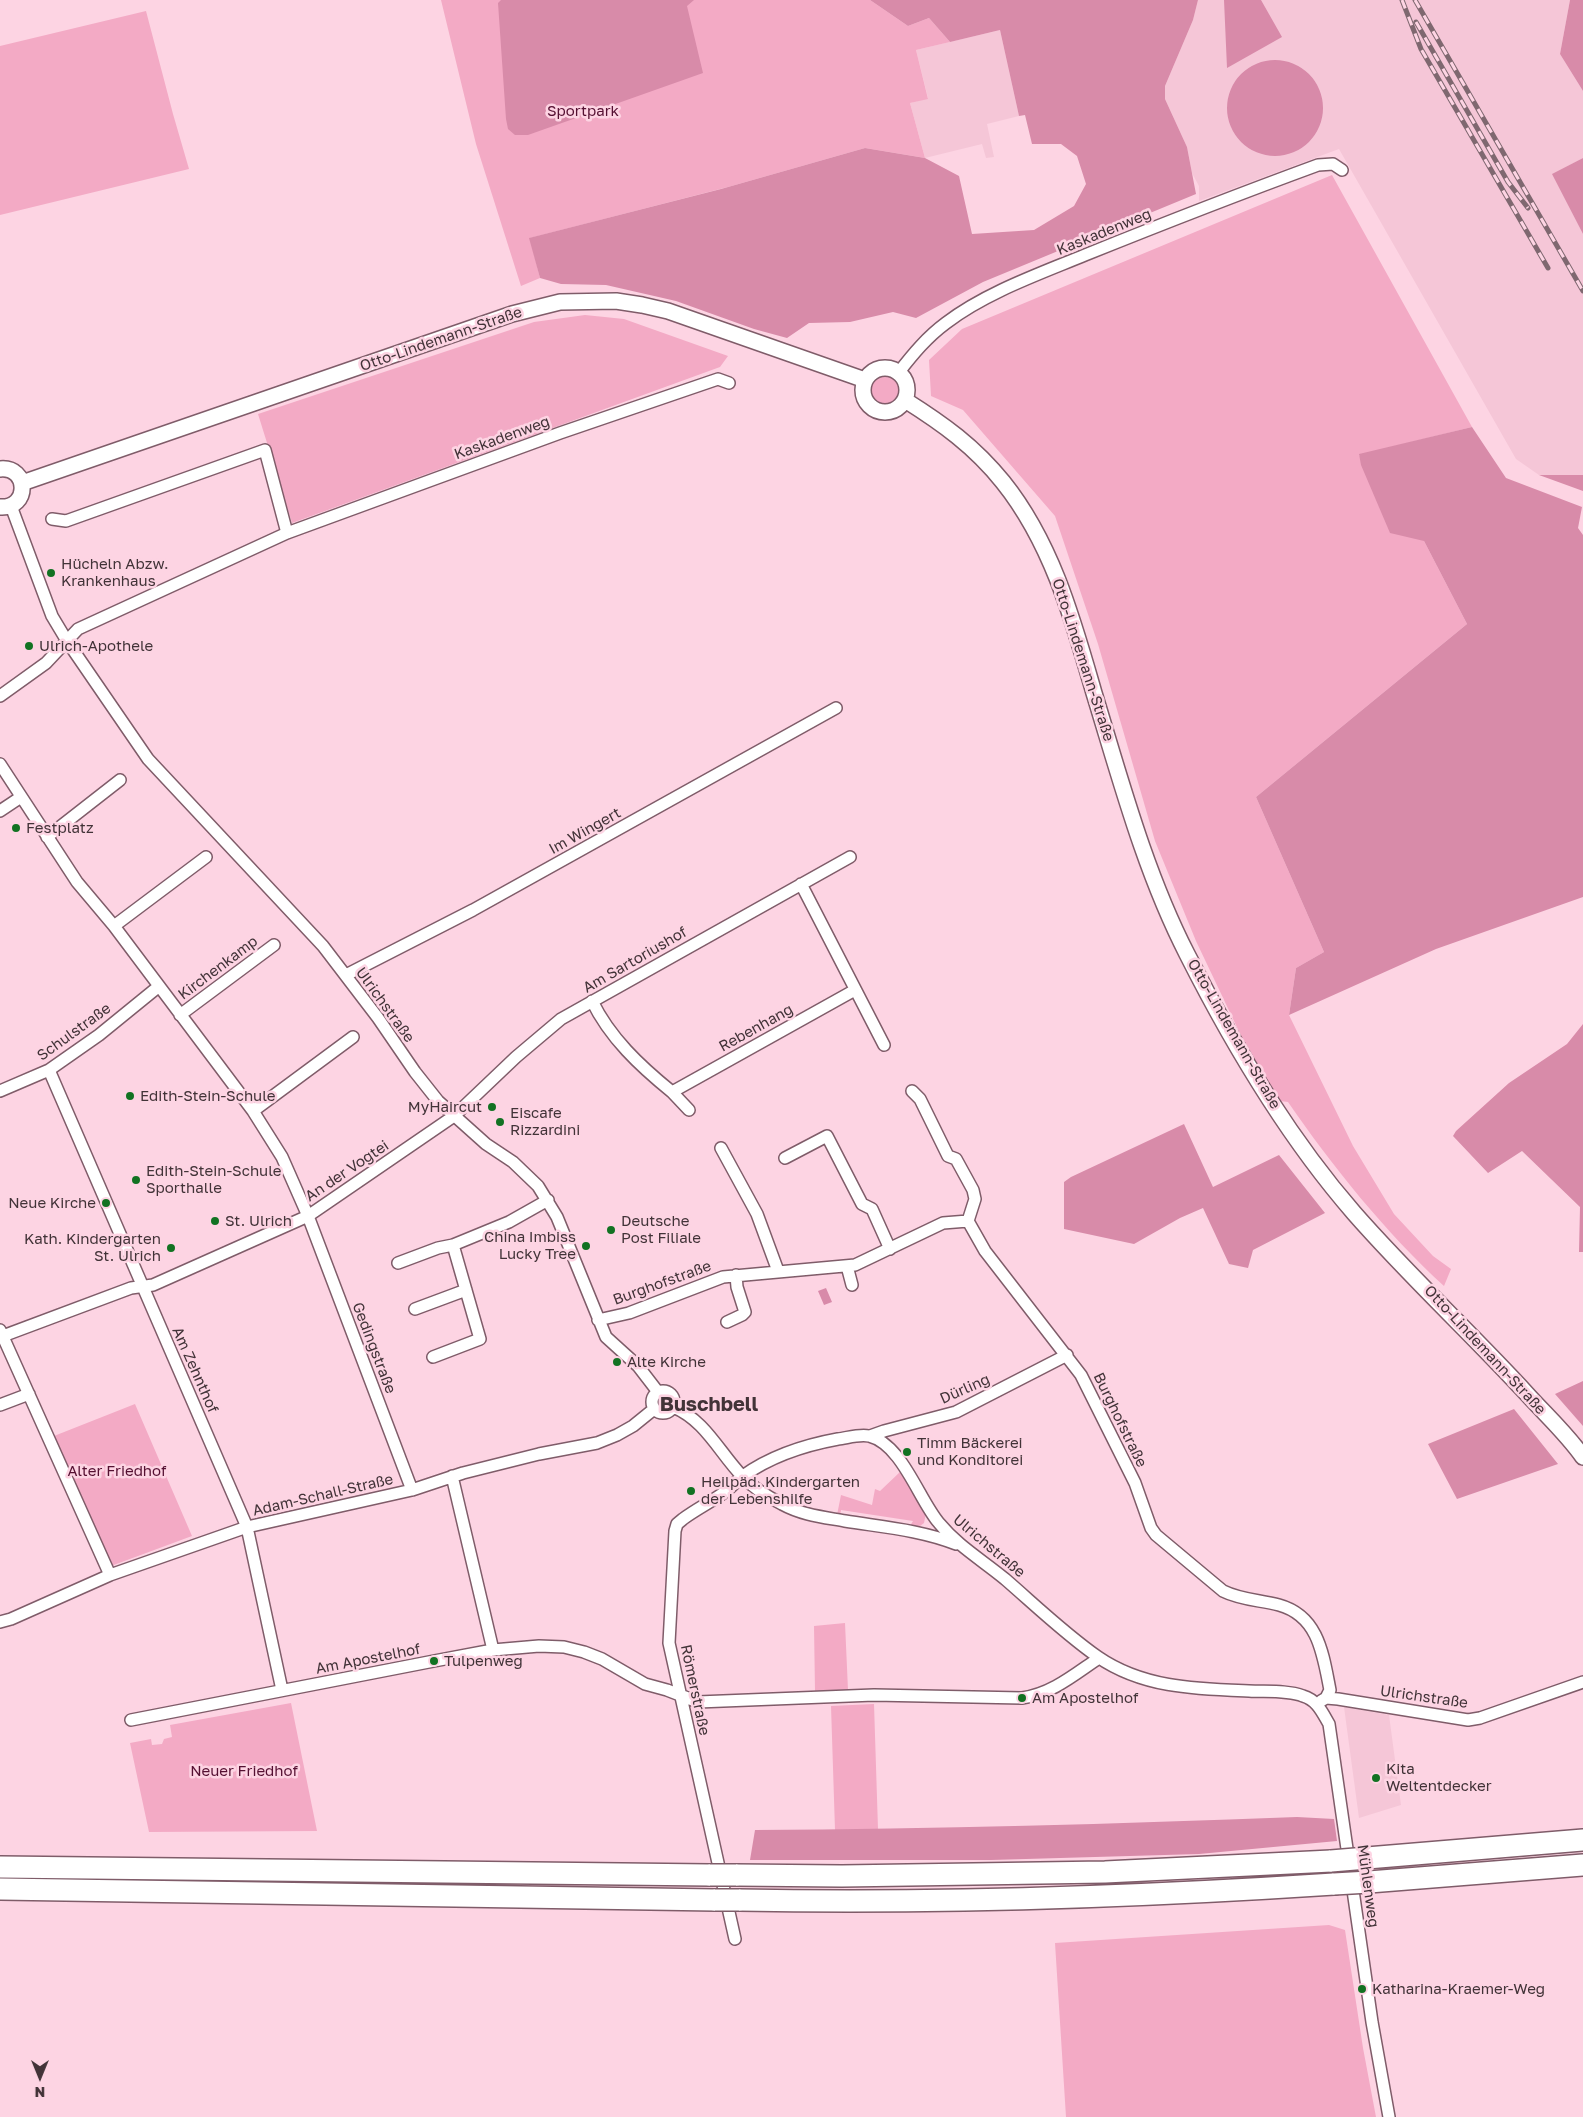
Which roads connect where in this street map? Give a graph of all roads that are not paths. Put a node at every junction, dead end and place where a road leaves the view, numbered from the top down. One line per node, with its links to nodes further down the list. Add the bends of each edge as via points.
1 (1342, 170): 2 (street, Kaskadenweg, via 1333,164 1318,165 1205,206 1029,278 946,322 919,346)
2 (899, 372): 3 (street, via 880,368); 5 (street, via 907,388)
3 (865, 380): 5 (street, via 866,402 878,411 894,410); 7 (street, Otto-Lindemann-Straße, via 660,309 616,301 560,302 512,314)
4 (730, 383): 10 (street, Kaskadenweg, via 718,379 551,436)
5 (905, 400): 64 (street, Otto-Lindemann-Straße, via 946,426 978,455 1004,483 1031,524 1049,559 1075,629 1134,826 1161,896 1185,951 1222,1021 1267,1093 1304,1150 1354,1213 1502,1367)
6 (0, 470): 7 (street, via 10,470)
7 (22, 483): 8 (street, via 22,494)
8 (6, 506): 11 (street, Ulrichstraße, via 52,616)
9 (52, 519): 10 (street, via 66,521 265,450)
10 (287, 533): 11 (street, Kaskadenweg, via 78,629)
11 (67, 641): 12 (street, Kaskadenweg, via 38,670); 24 (street, Ulrichstraße, via 148,759 303,923)
12 (0, 696)
13 (836, 708): 24 (street, Im Wingert, via 473,910)
14 (0, 764): 16 (street, Kirchenkamp)
15 (120, 780): 18 (street)
16 (21, 797): 17 (street); 18 (street, Kirchenkamp)
17 (0, 811)
18 (48, 837): 22 (street, Kirchenkamp, via 77,882)
19 (206, 857): 22 (street)
20 (850, 857): 21 (street, Am Sartoriushof)
21 (801, 884): 26 (street); 27 (street, Am Sartoriushof)
22 (114, 926): 25 (street, Kirchenkamp)
23 (274, 945): 28 (street, Kirchenkamp)
24 (346, 975): 37 (street, Ulrichstraße, via 415,1072)
25 (158, 987): 28 (street, Kirchenkamp); 31 (street, Schulstraße)
26 (854, 990): 30 (street); 34 (street, Rebenhang)
27 (592, 1001): 34 (street, via 617,1041); 37 (street, Am Sartoriushof, via 554,1024)
28 (180, 1015): 36 (street, Kirchenkamp)
29 (353, 1037): 36 (street)
30 (884, 1044)
31 (49, 1070): 32 (street, Schulstraße); 50 (street, Am Zehnthof)
32 (0, 1091)
33 (912, 1091): 42 (street, via 920,1099 948,1156 956,1159 973,1190)
34 (672, 1092): 35 (street)
35 (689, 1110)
36 (253, 1111): 41 (street, Kirchenkamp, via 282,1157)
37 (454, 1116): 40 (street, Ulrichstraße, via 520,1169); 41 (street, An der Vogtei)
38 (721, 1148): 47 (street, via 757,1214)
39 (785, 1158): 44 (street, via 827,1136 862,1204 872,1209)
40 (548, 1200): 43 (street, via 509,1222); 53 (street, Ulrichstraße, via 565,1234)
41 (308, 1216): 50 (street, An der Vogtei, via 153,1285); 67 (street, Gedingstraße)
42 (968, 1221): 44 (street, Burghofstraße, via 943,1223); 56 (street, Burghofstraße, via 985,1251)
43 (453, 1245): 45 (street); 51 (street)
44 (890, 1249): 46 (street, Burghofstraße)
45 (398, 1263)
46 (847, 1266): 47 (street, Burghofstraße); 49 (street)
47 (778, 1271): 48 (street, Burghofstraße)
48 (736, 1275): 53 (street, Burghofstraße, via 712,1280 629,1313); 54 (street, Burghofstraße, via 744,1312)
49 (852, 1285)
50 (142, 1286): 55 (street, An der Vogtei); 69 (street, Am Zehnthof)
51 (466, 1290): 52 (street); 57 (street, via 480,1339)
52 (415, 1309)
53 (598, 1320): 58 (street, Ulrichstraße, via 606,1337 638,1366)
54 (727, 1322)
55 (1, 1334): 59 (street)
56 (1067, 1355): 63 (street, Dürling, via 962,1410); 79 (street, Burghofstraße, via 1081,1375 1135,1483 1156,1535 1223,1591 1234,1597 1279,1605 1298,1614 1314,1630 1330,1690)
57 (433, 1357)
58 (658, 1392): 61 (street, via 670,1393 674,1399); 62 (street, via 653,1397)
59 (29, 1394): 60 (street); 72 (street)
60 (0, 1404)
61 (673, 1407): 62 (street, via 664,1413); 66 (street, via 702,1427)
62 (654, 1409): 65 (street, Adam-Schall-Straße, via 633,1426 597,1443)
63 (870, 1436): 66 (street, via 860,1435 796,1450); 68 (street, Ulrichstraße, via 894,1454)
64 (1583, 1457)
65 (452, 1476): 67 (street, Adam-Schall-Straße); 74 (street)
66 (742, 1477): 70 (street, via 770,1498 799,1512); 78 (street, Römerstraße, via 723,1494 682,1519 675,1531 669,1643)
67 (412, 1490): 69 (street, Adam-Schall-Straße)
68 (932, 1513): 70 (street, via 932,1526); 71 (street, Ulrichstraße)
69 (247, 1527): 72 (street, Adam-Schall-Straße); 77 (street, Am Zehnthof)
70 (923, 1533): 71 (street)
71 (960, 1546): 75 (street, Ulrichstraße)
72 (110, 1574): 73 (street, Adam-Schall-Straße)
73 (0, 1622)
74 (493, 1650): 77 (street, Am Apostelhof); 78 (street, Am Apostelhof, via 564,1647 602,1660 645,1684)
75 (1099, 1658): 78 (street, Am Apostelhof, via 1051,1690 1022,1698 874,1696 698,1702); 79 (street, Ulrichstraße, via 1144,1680 1167,1686 1278,1692)
76 (1583, 1682): 79 (street, Ulrichstraße, via 1468,1720)
77 (282, 1690): 80 (street, Am Apostelhof)
78 (681, 1696): 85 (street, Römerstraße)
79 (1322, 1701): 86 (street, Mühlenweg, via 1329,1724 1372,2022)
80 (132, 1720)
81 (1583, 1840): 83 (highway, bridge, via 1331,1861 1105,1872 842,1876)
82 (1583, 1864): 84 (highway, bridge, via 1165,1895 853,1902)
83 (0, 1867)
84 (0, 1889)
85 (734, 1939)
86 (1390, 2117)

